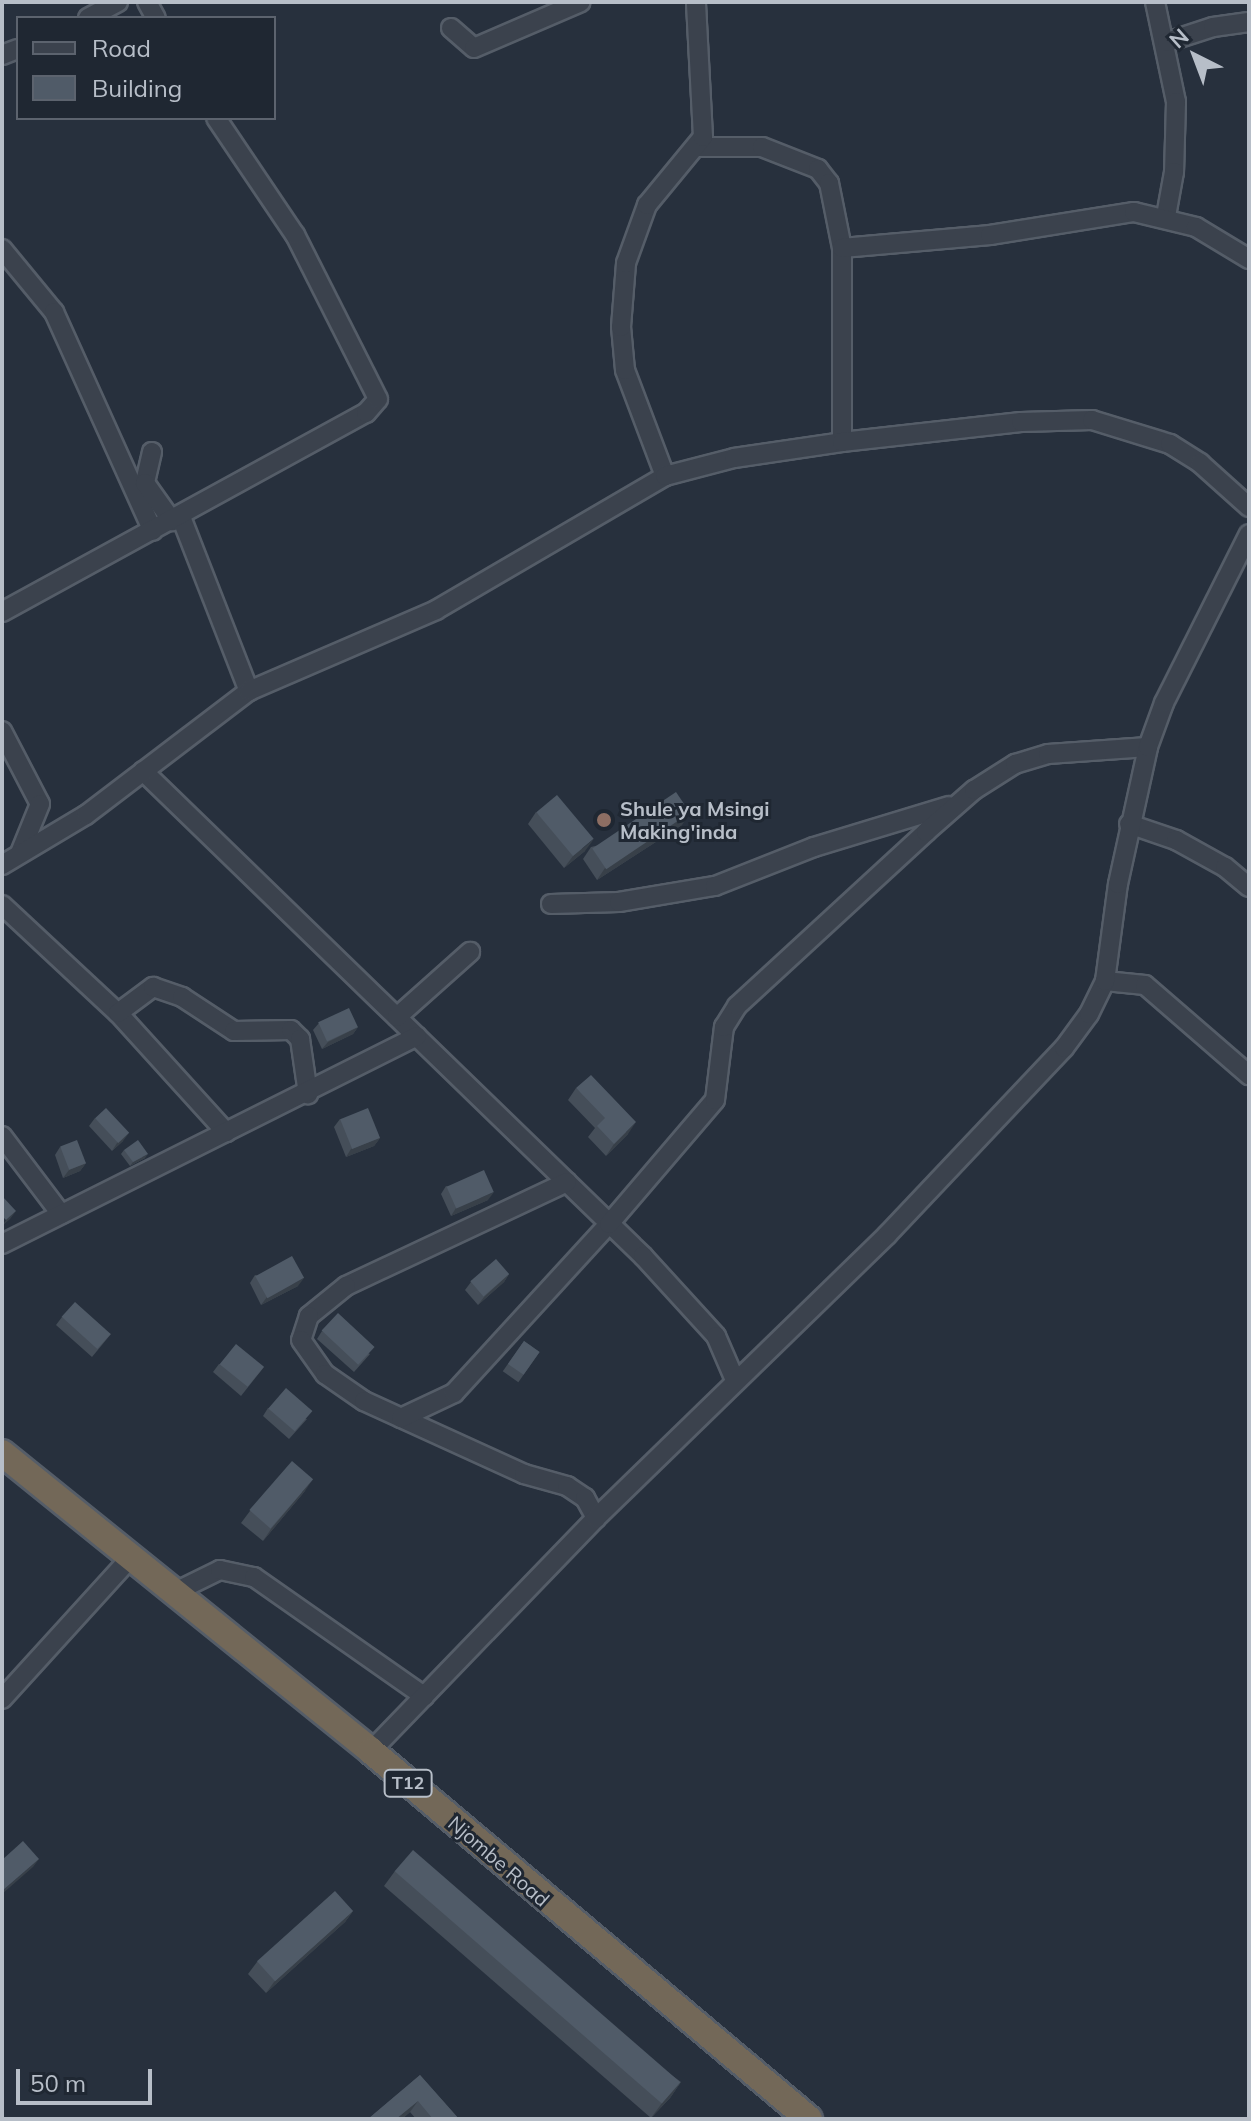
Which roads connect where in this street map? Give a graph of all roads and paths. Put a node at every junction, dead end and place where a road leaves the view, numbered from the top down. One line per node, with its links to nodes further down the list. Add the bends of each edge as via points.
1 (118, 2): 5 (street)
2 (581, 2): 7 (street, via 474,48)
3 (696, 2): 10 (street, via 704,115)
4 (1155, 2): 8 (street)
5 (92, 16)
6 (1249, 22): 8 (street)
7 (451, 28)
8 (1167, 42): 11 (street, via 1176,137)
9 (217, 120): 19 (street, via 295,235 378,399 366,413)
10 (698, 147): 12 (street, via 762,147 818,169 829,183); 17 (street, via 664,179 647,205 626,263 621,327 625,370)
11 (1166, 216): 12 (street, via 1134,212 990,235); 14 (street)
12 (842, 248): 15 (street)
13 (2, 249): 20 (street, via 54,312)
14 (1249, 259)
15 (842, 442): 17 (street, via 734,458); 18 (street, via 1021,422 1092,420 1170,444)
16 (152, 452): 19 (street, via 145,483)
17 (665, 476): 23 (street, via 436,610)
18 (1249, 507)
19 (176, 519): 20 (street); 23 (street)
20 (153, 531): 22 (street)
21 (1249, 534): 25 (street, via 1164,703)
22 (2, 612)
23 (249, 691): 26 (street)
24 (2, 731): 29 (street, via 40,804)
25 (1148, 747): 27 (street, via 1048,754 1015,764); 28 (street)
26 (143, 771): 29 (street, via 86,815); 37 (street)
27 (960, 802): 32 (street, via 814,847 715,886 619,902); 45 (street, via 737,1006 724,1027 715,1100)
28 (1129, 824): 31 (street, via 1176,840); 35 (street)
29 (20, 853): 30 (street)
30 (2, 865)
31 (1249, 887)
32 (551, 904)
33 (2, 905): 36 (street)
34 (470, 952): 37 (street)
35 (1105, 981): 39 (street, via 1145,985); 47 (street, via 1064,1048 887,1235)
36 (118, 1013): 40 (street, via 153,987 182,997 234,1031 291,1030 300,1039); 41 (street)
37 (397, 1017): 38 (street)
38 (417, 1036): 40 (street); 43 (street)
39 (1249, 1075)
40 (308, 1094): 41 (street)
41 (226, 1132): 44 (street)
42 (2, 1136): 44 (street)
43 (567, 1182): 45 (street); 48 (street, via 400,1257 346,1286 309,1316 301,1340 315,1364 344,1388)
44 (61, 1214): 46 (street)
45 (609, 1224): 47 (street, via 716,1336); 48 (street, via 454,1393)
46 (2, 1244)
47 (735, 1380): 50 (street)
48 (401, 1418): 50 (street, via 524,1474 567,1486 585,1498)
49 (2, 1453): 51 (highway, Njombe Road / T12)
50 (596, 1518): 53 (street)
51 (131, 1557): 52 (highway, Njombe Road / T12); 54 (street)
52 (175, 1592): 53 (street, via 220,1570 254,1577); 55 (highway, Njombe Road / T12)
53 (424, 1696): 55 (street)
54 (2, 1699)
55 (371, 1751): 56 (highway, Njombe Road / T12)
56 (809, 2119)

